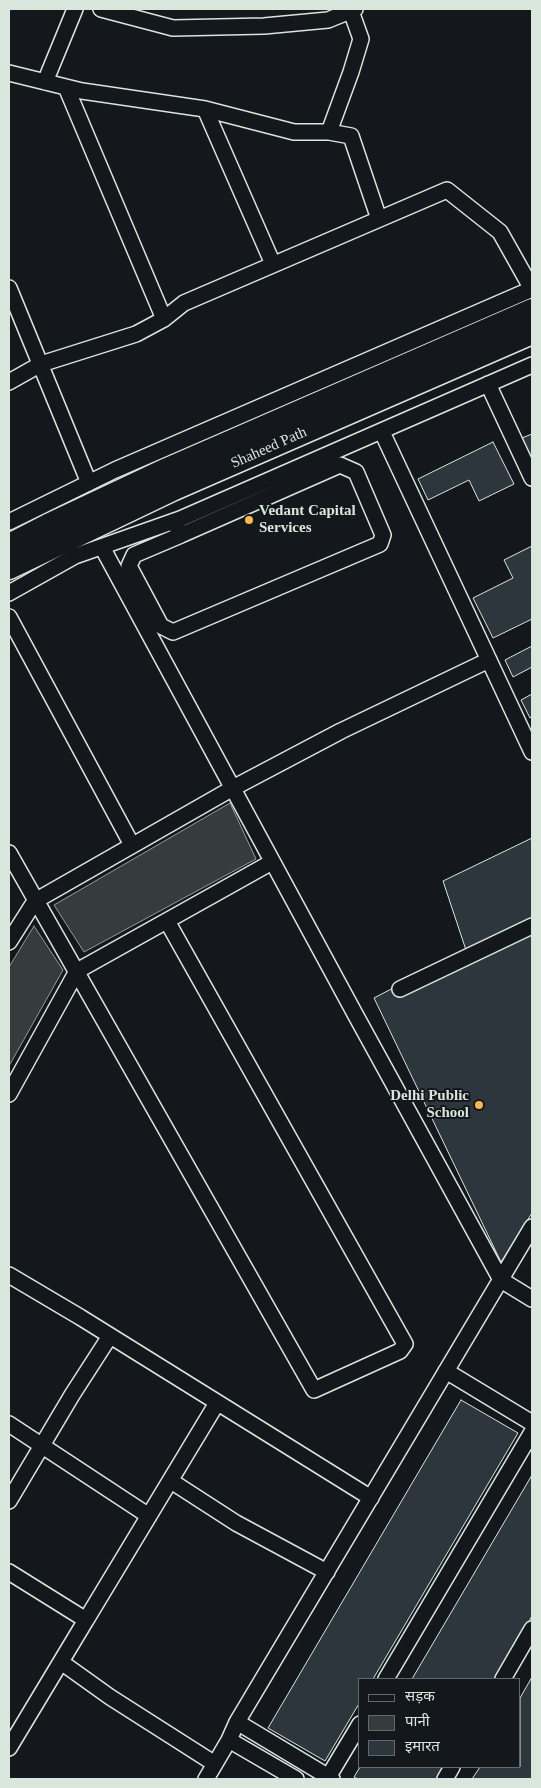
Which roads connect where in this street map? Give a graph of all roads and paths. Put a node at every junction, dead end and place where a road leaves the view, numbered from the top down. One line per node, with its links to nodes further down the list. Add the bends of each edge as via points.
1 (75, 9): 5 (street)
2 (101, 9): 3 (street, via 173,28 273,26 328,20)
3 (353, 10): 8 (street, via 361,40)
4 (9, 72): 5 (street)
5 (45, 82): 6 (street)
6 (66, 87): 7 (street); 14 (street)
7 (206, 109): 8 (street, via 294,132); 10 (street)
8 (329, 132): 9 (street, via 351,136)
9 (378, 219): 10 (street); 12 (street, via 447,190 500,232)
10 (273, 264): 14 (street, via 184,303)
11 (9, 288): 16 (street)
12 (532, 289): 22 (street)
13 (532, 310): 27 (highway, Shaheed Path, via 167,469)
14 (164, 319): 16 (street, via 136,334)
15 (532, 333): 29 (highway, Shaheed Path, via 172,490)
16 (41, 364): 18 (street); 22 (street)
17 (532, 365): 19 (street)
18 (9, 382)
19 (488, 384): 20 (street); 21 (street)
20 (382, 432): 23 (street); 32 (street)
21 (532, 478)
22 (89, 483): 25 (street)
23 (273, 486): 24 (street); 26 (street); 26 (street, via 340,465 356,472 383,535 380,544 173,632 161,626 129,566 134,555)
24 (174, 520): 26 (street); 28 (street)
25 (9, 522)
26 (181, 535)
27 (9, 545)
28 (102, 547): 30 (street, via 75,556); 34 (street)
29 (9, 568)
30 (9, 593)
31 (9, 618): 35 (street)
32 (489, 660): 33 (street); 34 (street)
33 (532, 752)
34 (232, 788): 35 (street); 37 (street)
35 (132, 845): 38 (street)
36 (9, 853): 38 (street)
37 (272, 862): 39 (street); 47 (street)
38 (35, 901): 41 (street); 42 (street)
39 (167, 920): 42 (street); 42 (street, via 405,1344 400,1351 314,1390)
40 (532, 926): 43 (street)
41 (9, 942)
42 (77, 971): 44 (street)
43 (400, 989)
44 (9, 1094)
45 (532, 1227): 47 (street)
46 (9, 1275): 49 (street)
47 (501, 1280): 48 (street); 50 (street)
48 (532, 1299)
49 (110, 1336): 51 (street); 55 (street)
50 (446, 1371): 52 (street); 57 (street)
51 (217, 1402): 56 (street); 57 (street)
52 (532, 1423)
53 (9, 1424): 55 (street)
54 (532, 1432): 65 (street)
55 (42, 1445): 58 (street); 59 (street)
56 (171, 1481): 59 (street); 61 (street, via 236,1523)
57 (371, 1498): 61 (street)
58 (9, 1501)
59 (149, 1516): 62 (street)
60 (9, 1572): 62 (street)
61 (326, 1572): 67 (street)
62 (86, 1620): 64 (street)
63 (532, 1629): 66 (street)
64 (60, 1662): 69 (street); 72 (street)
65 (387, 1678)
66 (504, 1678)
67 (237, 1722): 70 (street); 74 (street)
68 (358, 1727): 74 (street)
69 (14, 1728): 71 (street)
70 (229, 1740): 72 (street); 76 (street)
71 (9, 1748)
72 (215, 1764): 75 (street)
73 (451, 1768): 77 (street)
74 (329, 1778)
75 (206, 1779)
76 (296, 1779)
77 (445, 1779)

